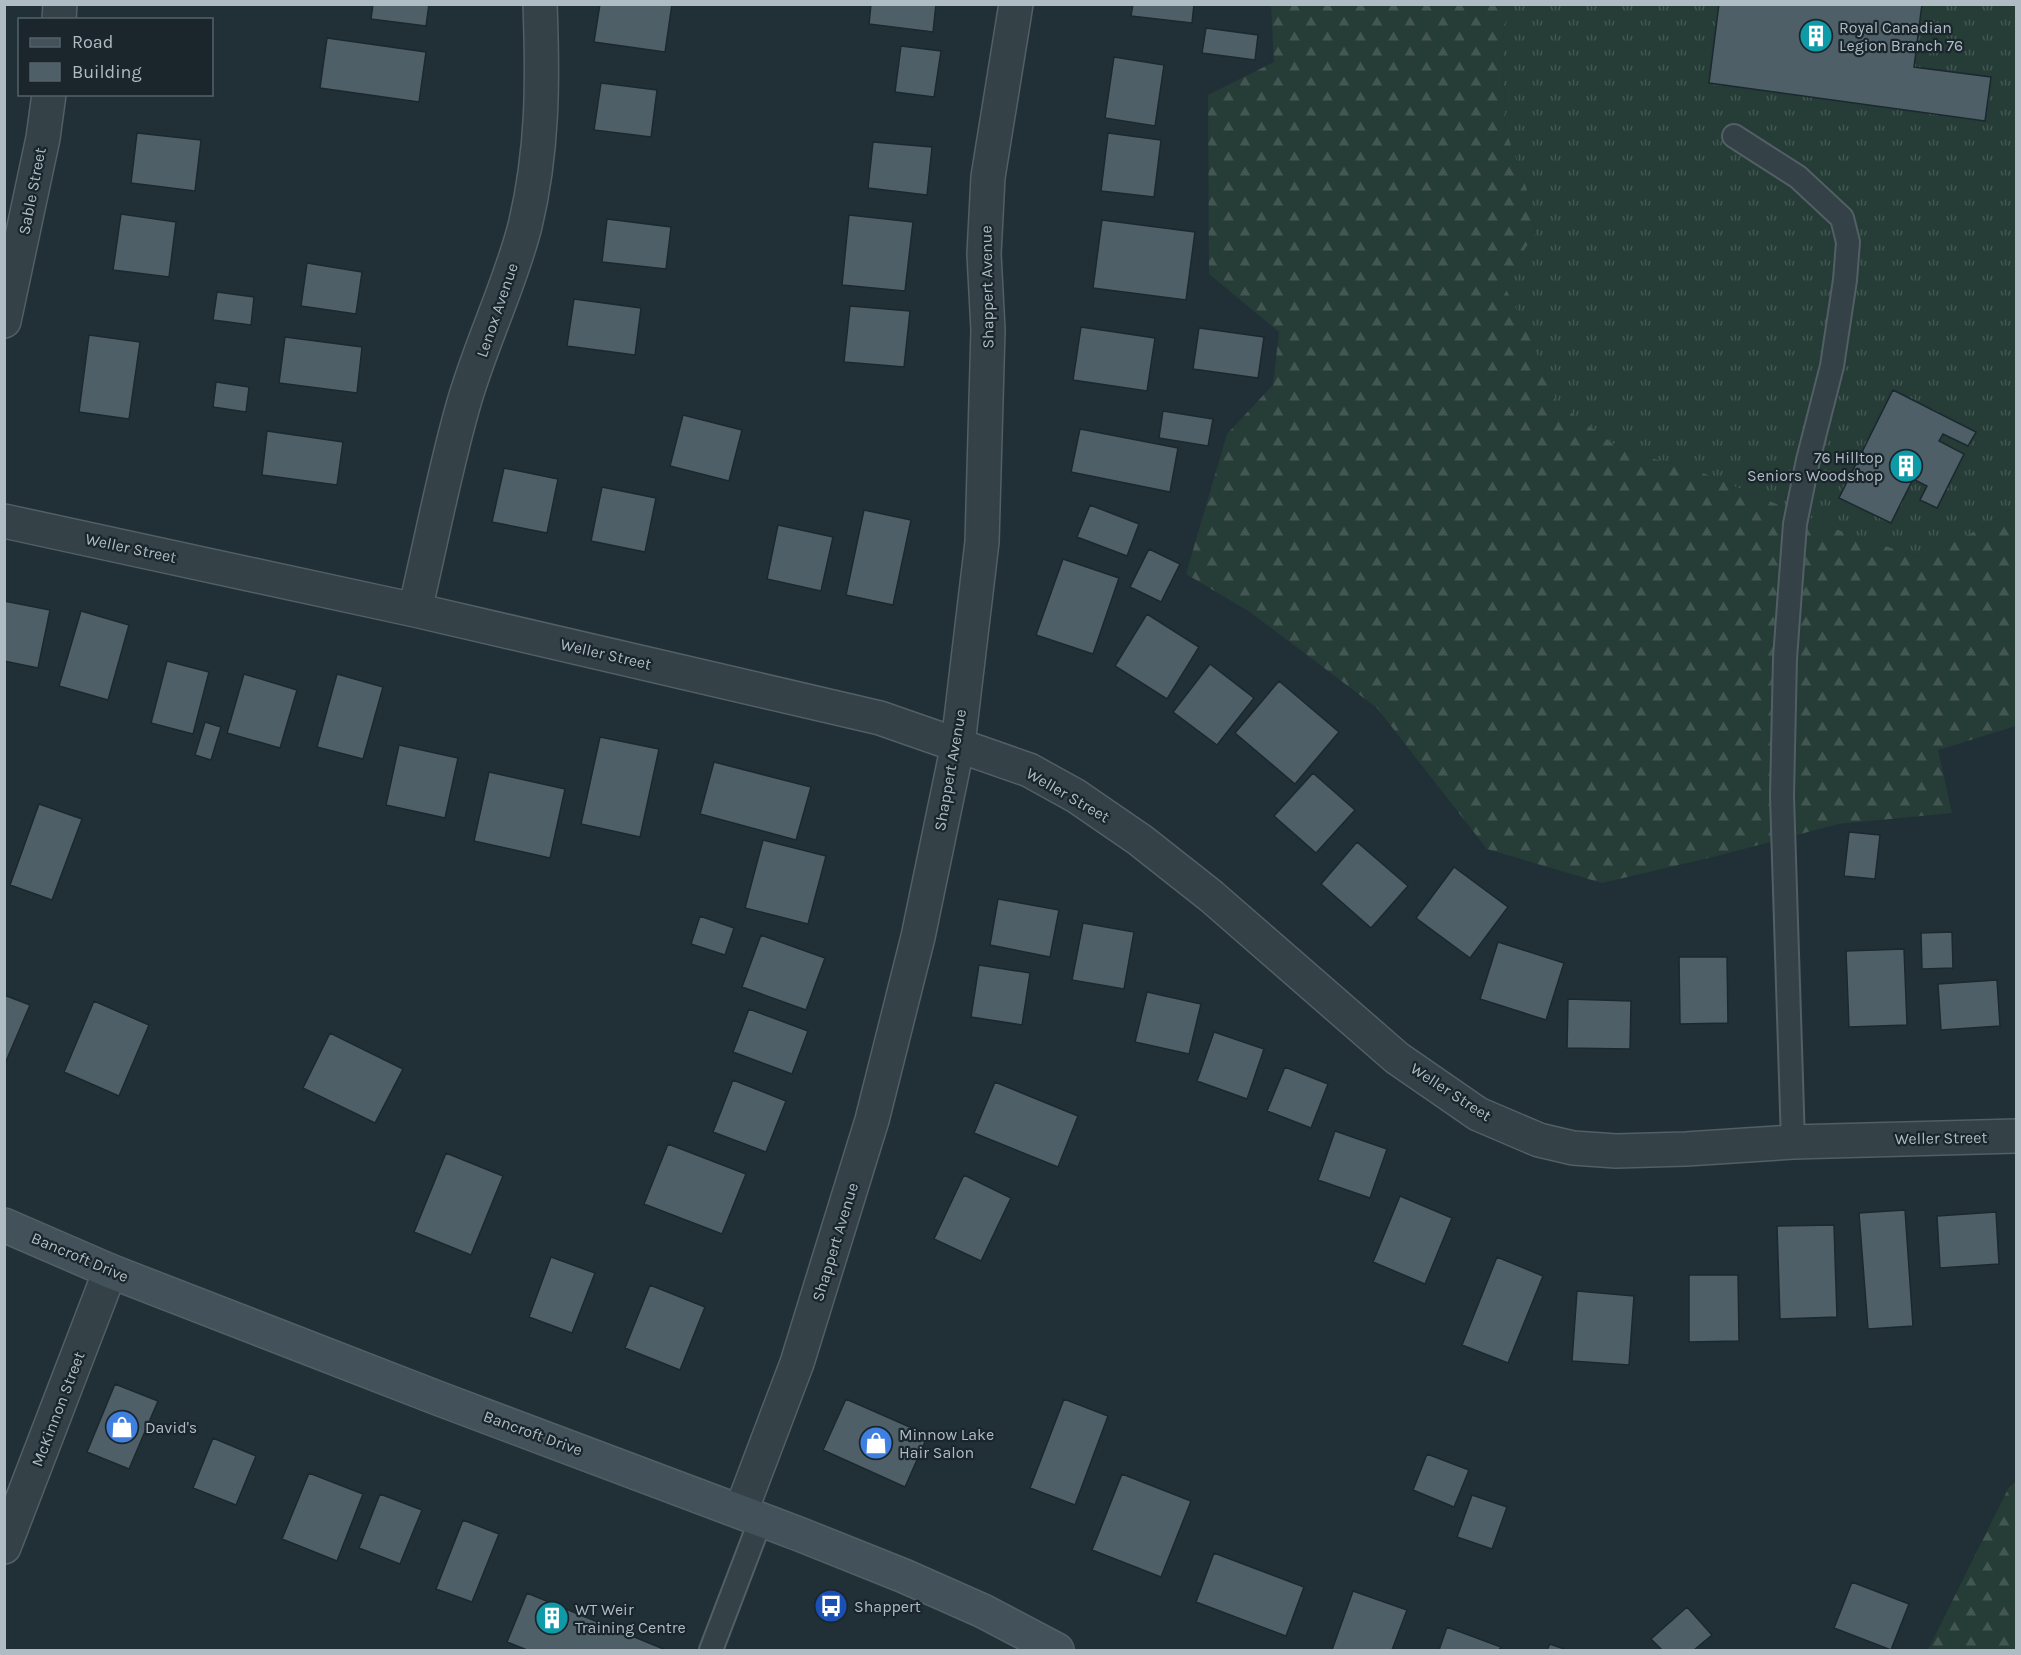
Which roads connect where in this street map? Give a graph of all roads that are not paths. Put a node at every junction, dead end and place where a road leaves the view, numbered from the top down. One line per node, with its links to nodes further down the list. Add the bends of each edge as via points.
1 (540, 4): 7 (street, Lenox Avenue, via 541,122 525,226 464,403)
2 (1016, 4): 8 (street, Shappert Avenue, via 988,177 982,542)
3 (49, 96): 5 (street, Sable Street)
4 (1734, 136): 10 (lane, via 1798,177 1842,218 1848,242 1832,366 1795,524 1785,658 1782,796)
5 (4, 321)
6 (4, 521): 7 (street, Weller Street)
7 (415, 609): 8 (street, Weller Street, via 880,718)
8 (958, 744): 10 (street, Weller Street, via 1029,770 1076,796 1140,840 1211,896 1397,1058 1478,1114 1539,1140 1572,1148 1686,1149); 13 (street, Shappert Avenue, via 918,937 872,1120)
9 (2016, 1136): 10 (street, Weller Street)
10 (1793, 1142)
11 (4, 1225): 12 (main road, Bancroft Drive)
12 (110, 1271): 13 (main road, Bancroft Drive); 14 (street, McKinnon Street)
13 (751, 1515): 15 (lane); 16 (main road, Bancroft Drive, via 904,1576)
14 (4, 1547)
15 (711, 1650)
16 (1057, 1650)

